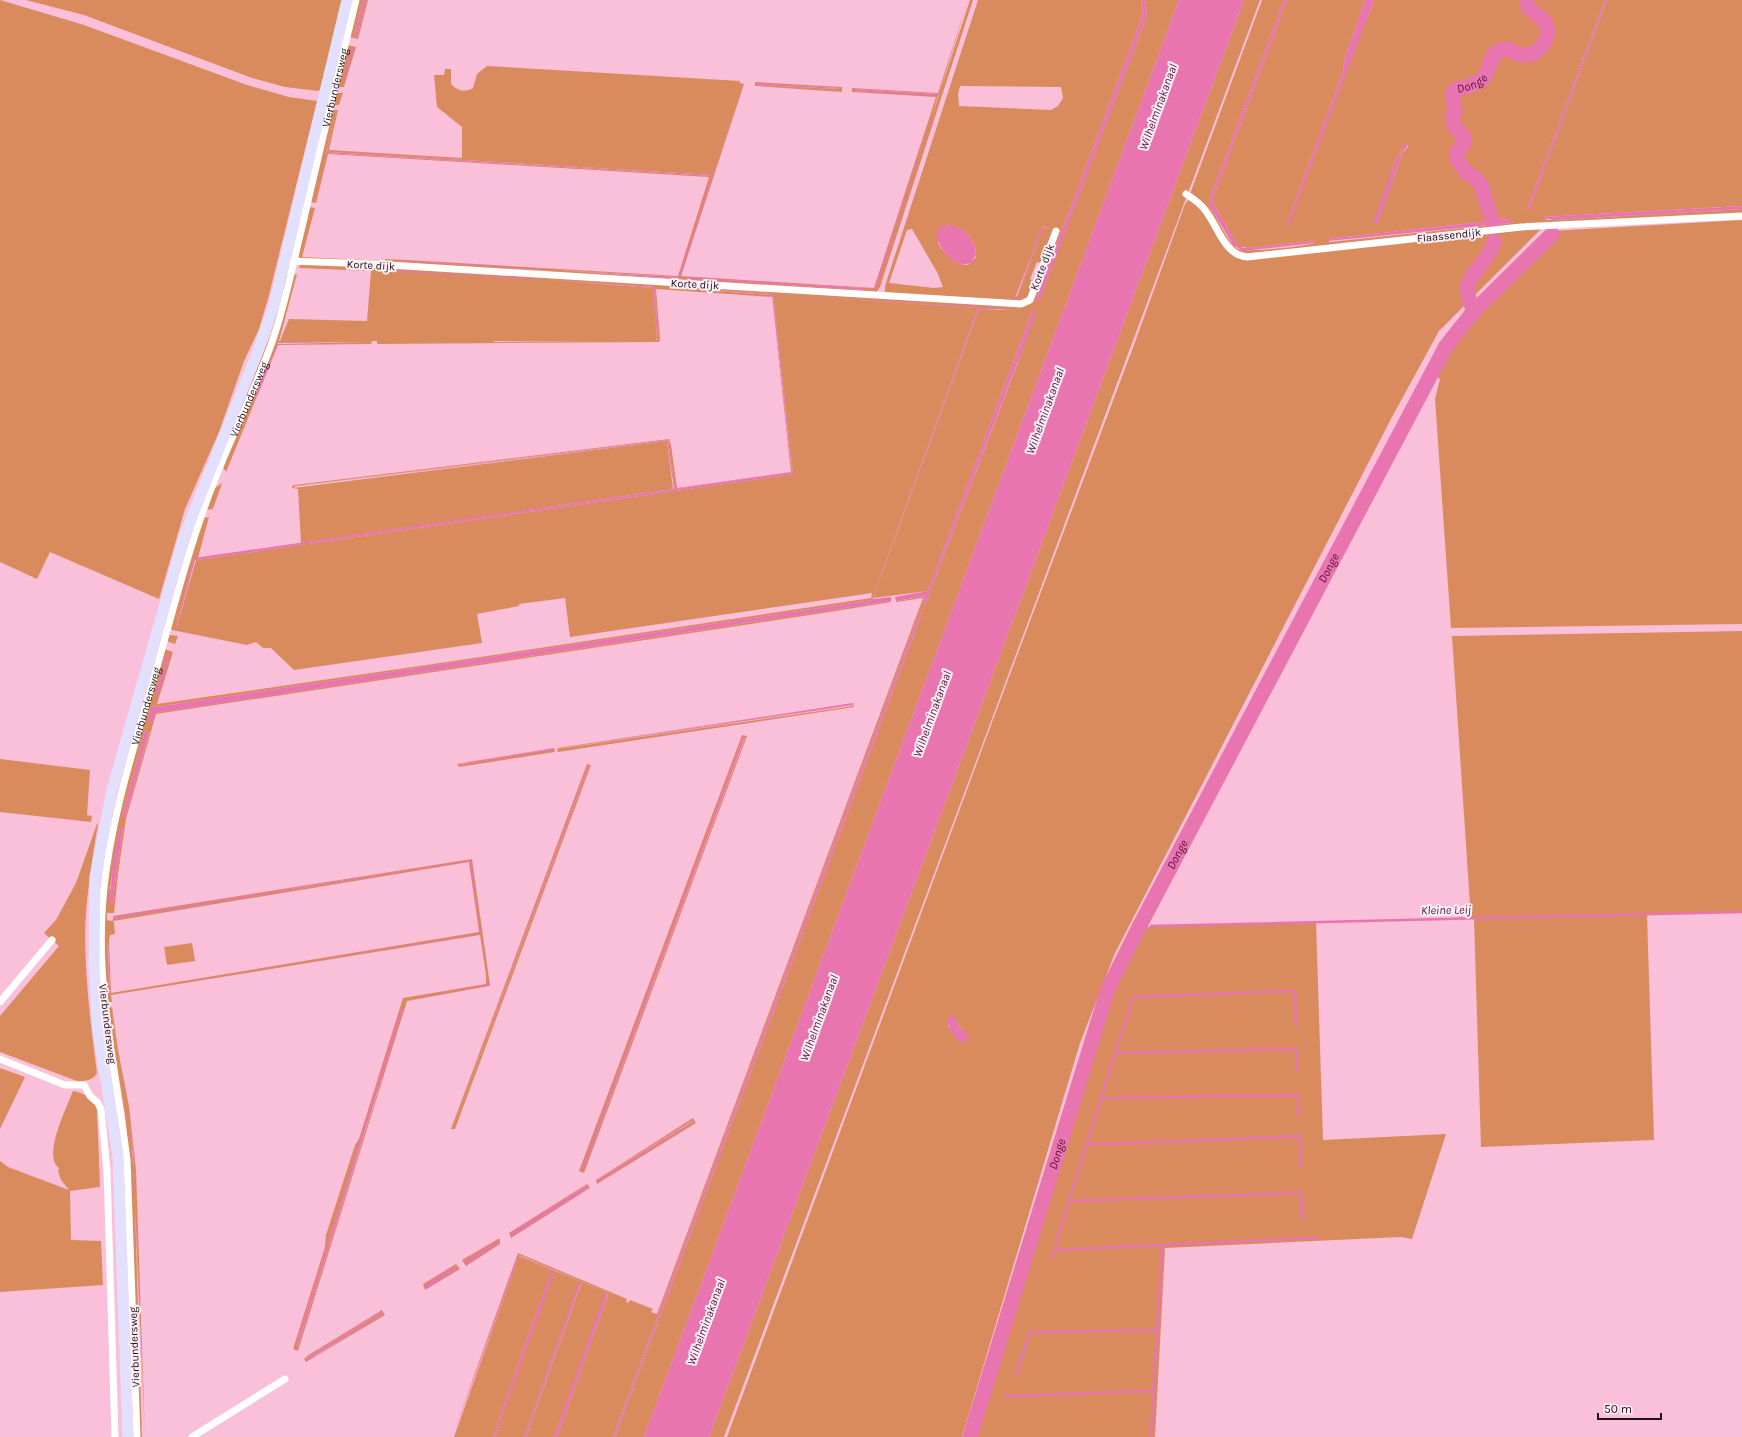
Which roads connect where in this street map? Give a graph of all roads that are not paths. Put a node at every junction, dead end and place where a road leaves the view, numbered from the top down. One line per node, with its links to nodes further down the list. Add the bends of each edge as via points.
1 (347, 0): 6 (main road, Vierbundersweg)
2 (356, 0): 6 (street, Vierbundersweg)
3 (1186, 194): 4 (street, Flaassendijk, via 1206,210 1228,247 1236,254 1248,258 1519,227)
4 (1742, 216)
5 (1056, 231): 6 (street, Korte dijk, via 1030,300 1021,304)
6 (289, 261): 12 (main road, Vierbundersweg, via 258,351 184,537 112,790 95,877 94,967 98,1032 118,1155); 13 (street, Vierbundersweg, via 272,344 196,530 124,782 106,870 101,953 107,1029 128,1160)
7 (52, 940): 8 (street)
8 (0, 1002)
9 (0, 1059): 11 (street, Vierbundersweg, via 65,1085 80,1084 87,1088 101,1109 106,1152)
10 (285, 1379): 14 (street)
11 (116, 1437)
12 (128, 1437)
13 (137, 1437)
14 (192, 1437)

